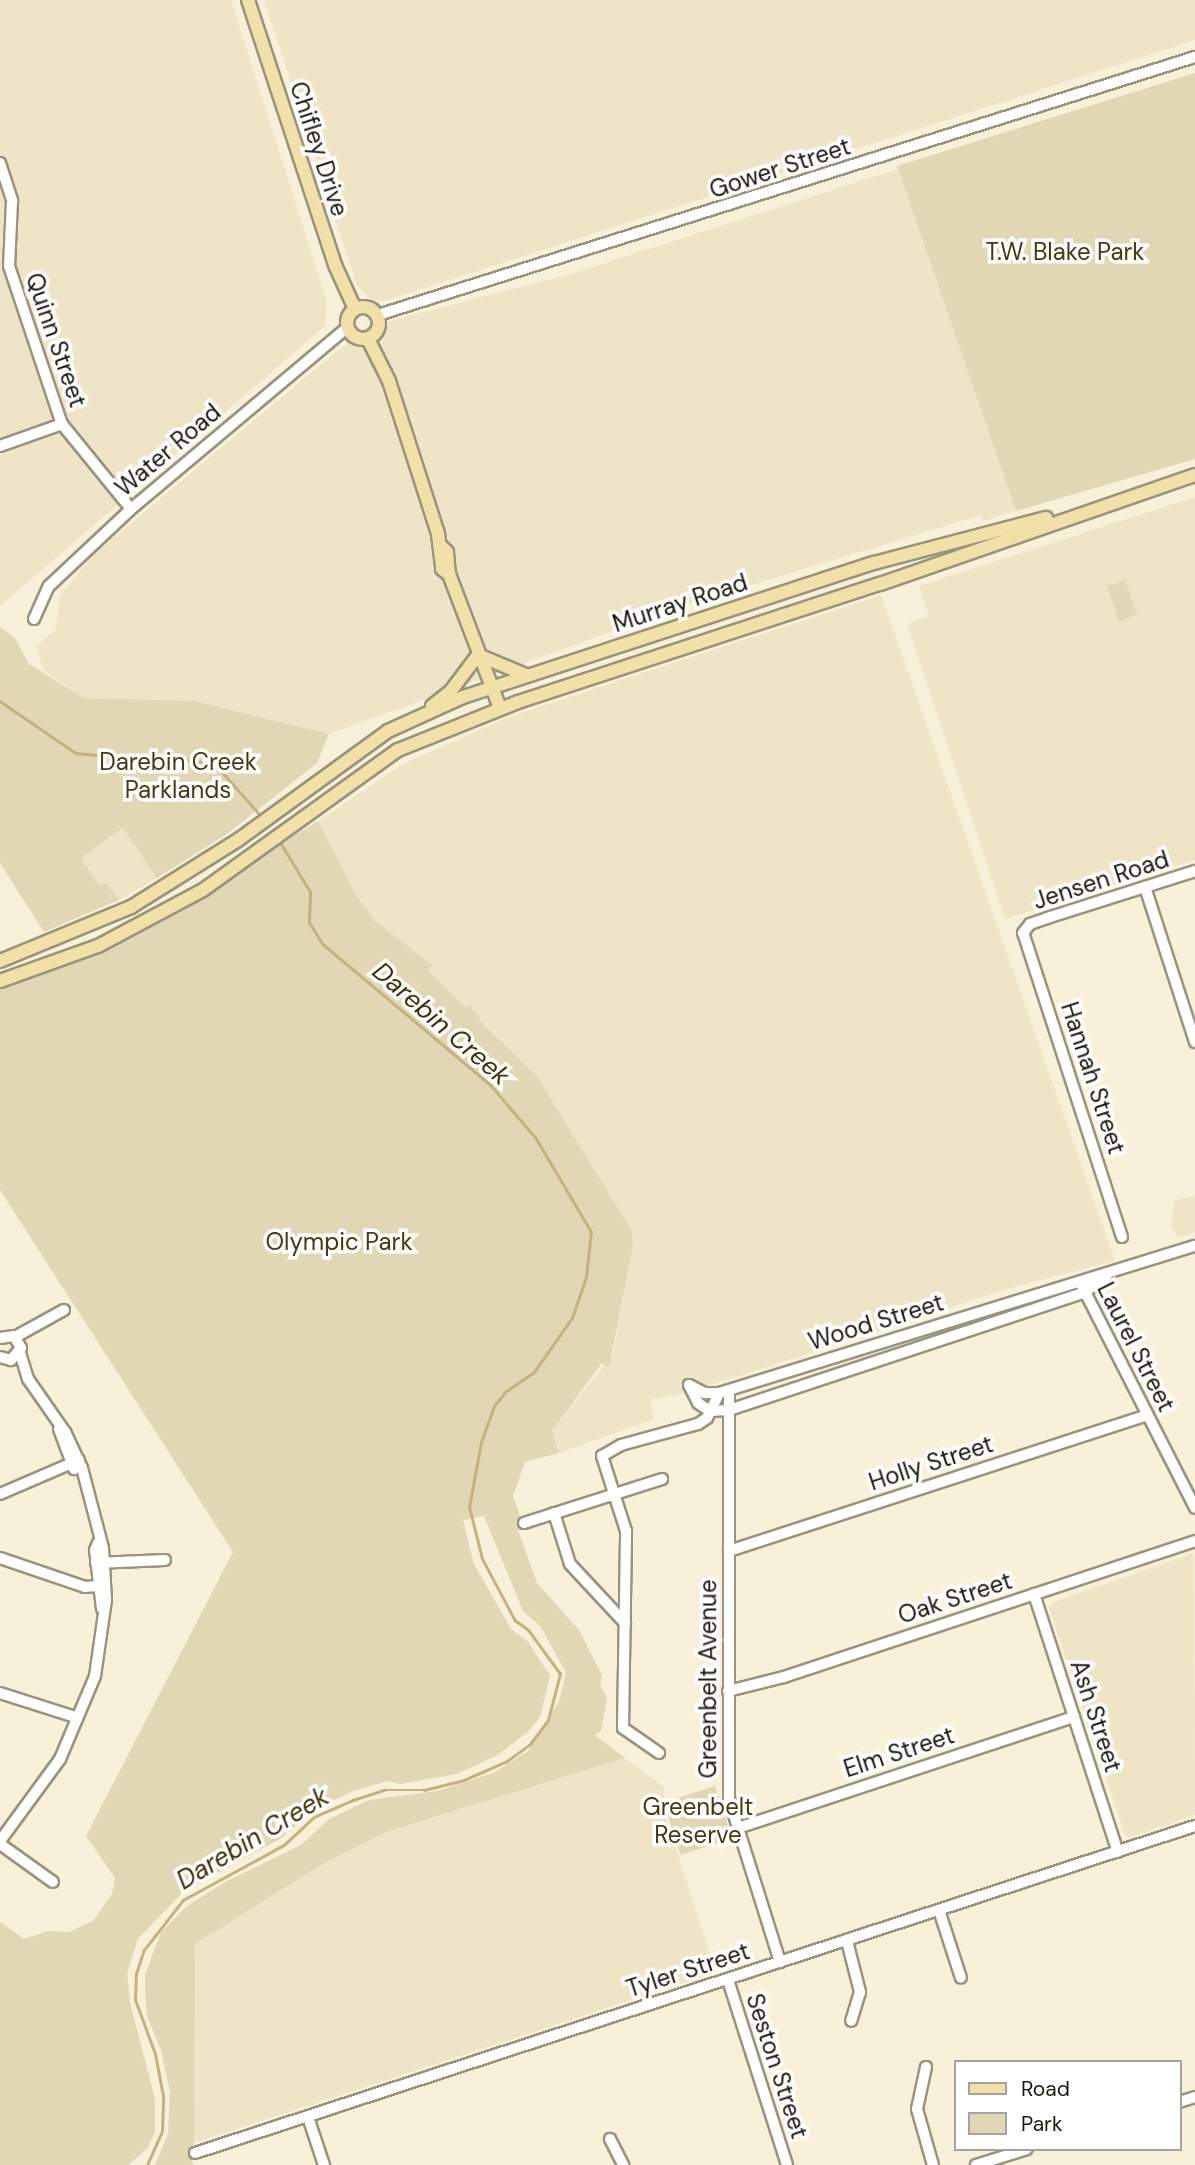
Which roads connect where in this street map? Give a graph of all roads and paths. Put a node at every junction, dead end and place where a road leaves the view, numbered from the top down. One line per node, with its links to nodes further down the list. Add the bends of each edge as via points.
1 (248, 0): 4 (main road, Chifley Drive, via 335,265)
2 (1195, 57): 5 (street, Gower Street)
3 (0, 163): 8 (street, Quinn Street, via 12,201 9,266)
4 (355, 309): 5 (main road, via 366,307); 6 (main road, via 348,315)
5 (378, 316): 7 (main road, via 377,331)
6 (347, 328): 7 (main road, via 357,339); 12 (street, Water Road)
7 (368, 339): 16 (main road, via 389,381 439,544 442,569 449,574)
8 (62, 424): 9 (street); 12 (street, Quinn Street)
9 (0, 446)
10 (1195, 475): 11 (main road, Murray Road)
11 (1138, 493): 13 (main road, Murray Road); 14 (main road, Murray Road)
12 (131, 509): 15 (street, Water Road, via 49,586)
13 (874, 564): 14 (main road); 17 (main road, Murray Road)
14 (880, 584): 19 (main road, Murray Road)
15 (34, 619)
16 (478, 655): 17 (main road); 18 (main road); 20 (main road, via 450,692)
17 (526, 675): 18 (main road, Murray Road)
18 (491, 687): 19 (main road); 20 (main road, Murray Road)
19 (500, 708): 22 (main road, Murray Road, via 398,750)
20 (418, 717): 21 (main road, Murray Road, via 388,730)
21 (312, 783): 22 (main road); 26 (main road, Murray Road, via 238,840 108,919)
22 (324, 799): 27 (main road, Murray Road, via 203,890 143,925)
23 (1195, 871): 24 (street, Jensen Road)
24 (1144, 887): 25 (street, Jensen Road, via 1030,924); 28 (street)
25 (1023, 933): 29 (street, Hannah Street)
26 (0, 961)
27 (0, 981)
28 (1195, 1042)
29 (1122, 1237)
30 (1195, 1246): 31 (street, Wood Street)
31 (1111, 1274): 32 (street, Wood Street); 33 (street, Wood Street)
32 (1079, 1280): 33 (street, Laurel Street); 38 (street, Wood Street)
33 (1084, 1292): 41 (street, Wood Street); 44 (street, Laurel Street)
34 (64, 1310): 36 (street)
35 (0, 1336): 36 (street)
36 (18, 1345): 37 (street); 39 (street)
37 (4, 1359): 39 (street)
38 (767, 1378): 40 (street, Wood Street); 41 (street, via 779,1384)
39 (28, 1379): 45 (street)
40 (724, 1391): 42 (street, Greenbelt Avenue); 43 (street); 43 (street, Wood Street, via 705,1393 689,1385 698,1402)
41 (783, 1393): 42 (street, Wood Street)
42 (729, 1410): 43 (street, Wood Street); 53 (street, Greenbelt Avenue)
43 (710, 1411): 48 (street, Wood Street, via 698,1424 607,1452 602,1462)
44 (1147, 1415): 49 (street, Laurel Street); 53 (street, Holly Street)
45 (73, 1457): 47 (street); 56 (street, via 82,1475 98,1543)
46 (662, 1479): 48 (street)
47 (0, 1494)
48 (613, 1494): 50 (street); 58 (street, via 626,1531)
49 (1195, 1508)
50 (554, 1513): 51 (street); 58 (street, via 570,1564)
51 (523, 1523)
52 (1195, 1541): 57 (street, Oak Street)
53 (729, 1551): 59 (street, Greenbelt Avenue)
54 (0, 1558): 56 (street, via 78,1582)
55 (165, 1560): 56 (street, via 121,1564)
56 (100, 1572): 61 (street, via 96,1669)
57 (1034, 1594): 59 (street, Oak Street, via 784,1677); 62 (street, Ash Street)
58 (625, 1623): 63 (street, via 624,1728)
59 (727, 1690): 65 (street, Greenbelt Avenue, via 729,1799)
60 (0, 1693): 61 (street)
61 (75, 1717): 66 (street, via 57,1766)
62 (1074, 1717): 65 (street, Elm Street); 67 (street, Ash Street)
63 (659, 1753)
64 (1195, 1826): 67 (street, Tyler Street)
65 (738, 1828): 71 (street, Greenbelt Avenue)
66 (0, 1842): 68 (street)
67 (1118, 1852): 69 (street, Tyler Street)
68 (53, 1882)
69 (939, 1910): 70 (street, Tyler Street); 72 (street)
70 (847, 1941): 71 (street, Tyler Street); 74 (street, via 860,1992)
71 (780, 1962): 73 (street, Tyler Street)
72 (961, 1978)
73 (728, 1980): 76 (street, Tyler Street); 82 (street, Seston Street)
74 (851, 2021)
75 (926, 2067): 83 (street, via 917,2109)
76 (308, 2117): 79 (street, Tyler Street); 80 (street)
77 (610, 2139): 81 (street)
78 (1021, 2151): 84 (street)
79 (195, 2152)
80 (324, 2165)
81 (623, 2165)
82 (787, 2165)
83 (933, 2165)
84 (976, 2165)

